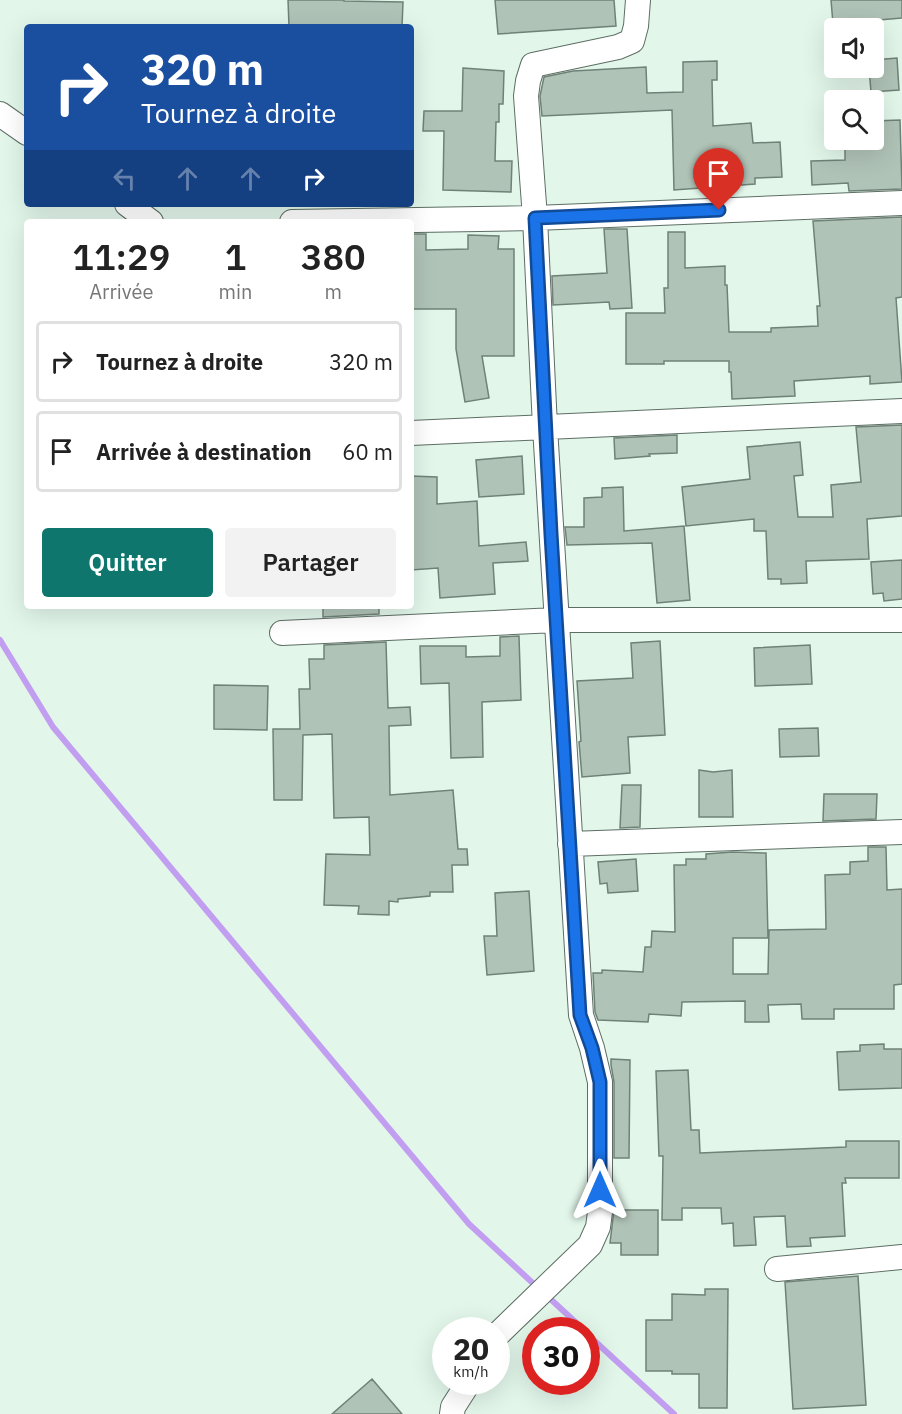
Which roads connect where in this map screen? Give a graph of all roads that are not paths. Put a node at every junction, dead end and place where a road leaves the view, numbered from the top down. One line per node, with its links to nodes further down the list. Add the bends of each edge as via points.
1 (638, 0): 6 (street, via 632,41 533,65 526,96)
2 (0, 114): 3 (street)
3 (24, 131)
4 (902, 202): 6 (street)
5 (131, 207): 7 (street)
6 (535, 218): 8 (street); 10 (street)
7 (147, 219)
8 (414, 220)
9 (902, 411): 10 (street)
10 (545, 427): 11 (street); 12 (street)
11 (414, 433)
12 (556, 620): 13 (street); 14 (street); 16 (street)
13 (902, 620)
14 (282, 633)
15 (902, 832): 16 (street)
16 (570, 844): 19 (street, via 580,1015 600,1082 600,1212 590,1245)
17 (902, 1257): 18 (street)
18 (777, 1269)
19 (510, 1322)
20 (461, 1395): 21 (street)
21 (452, 1414)

